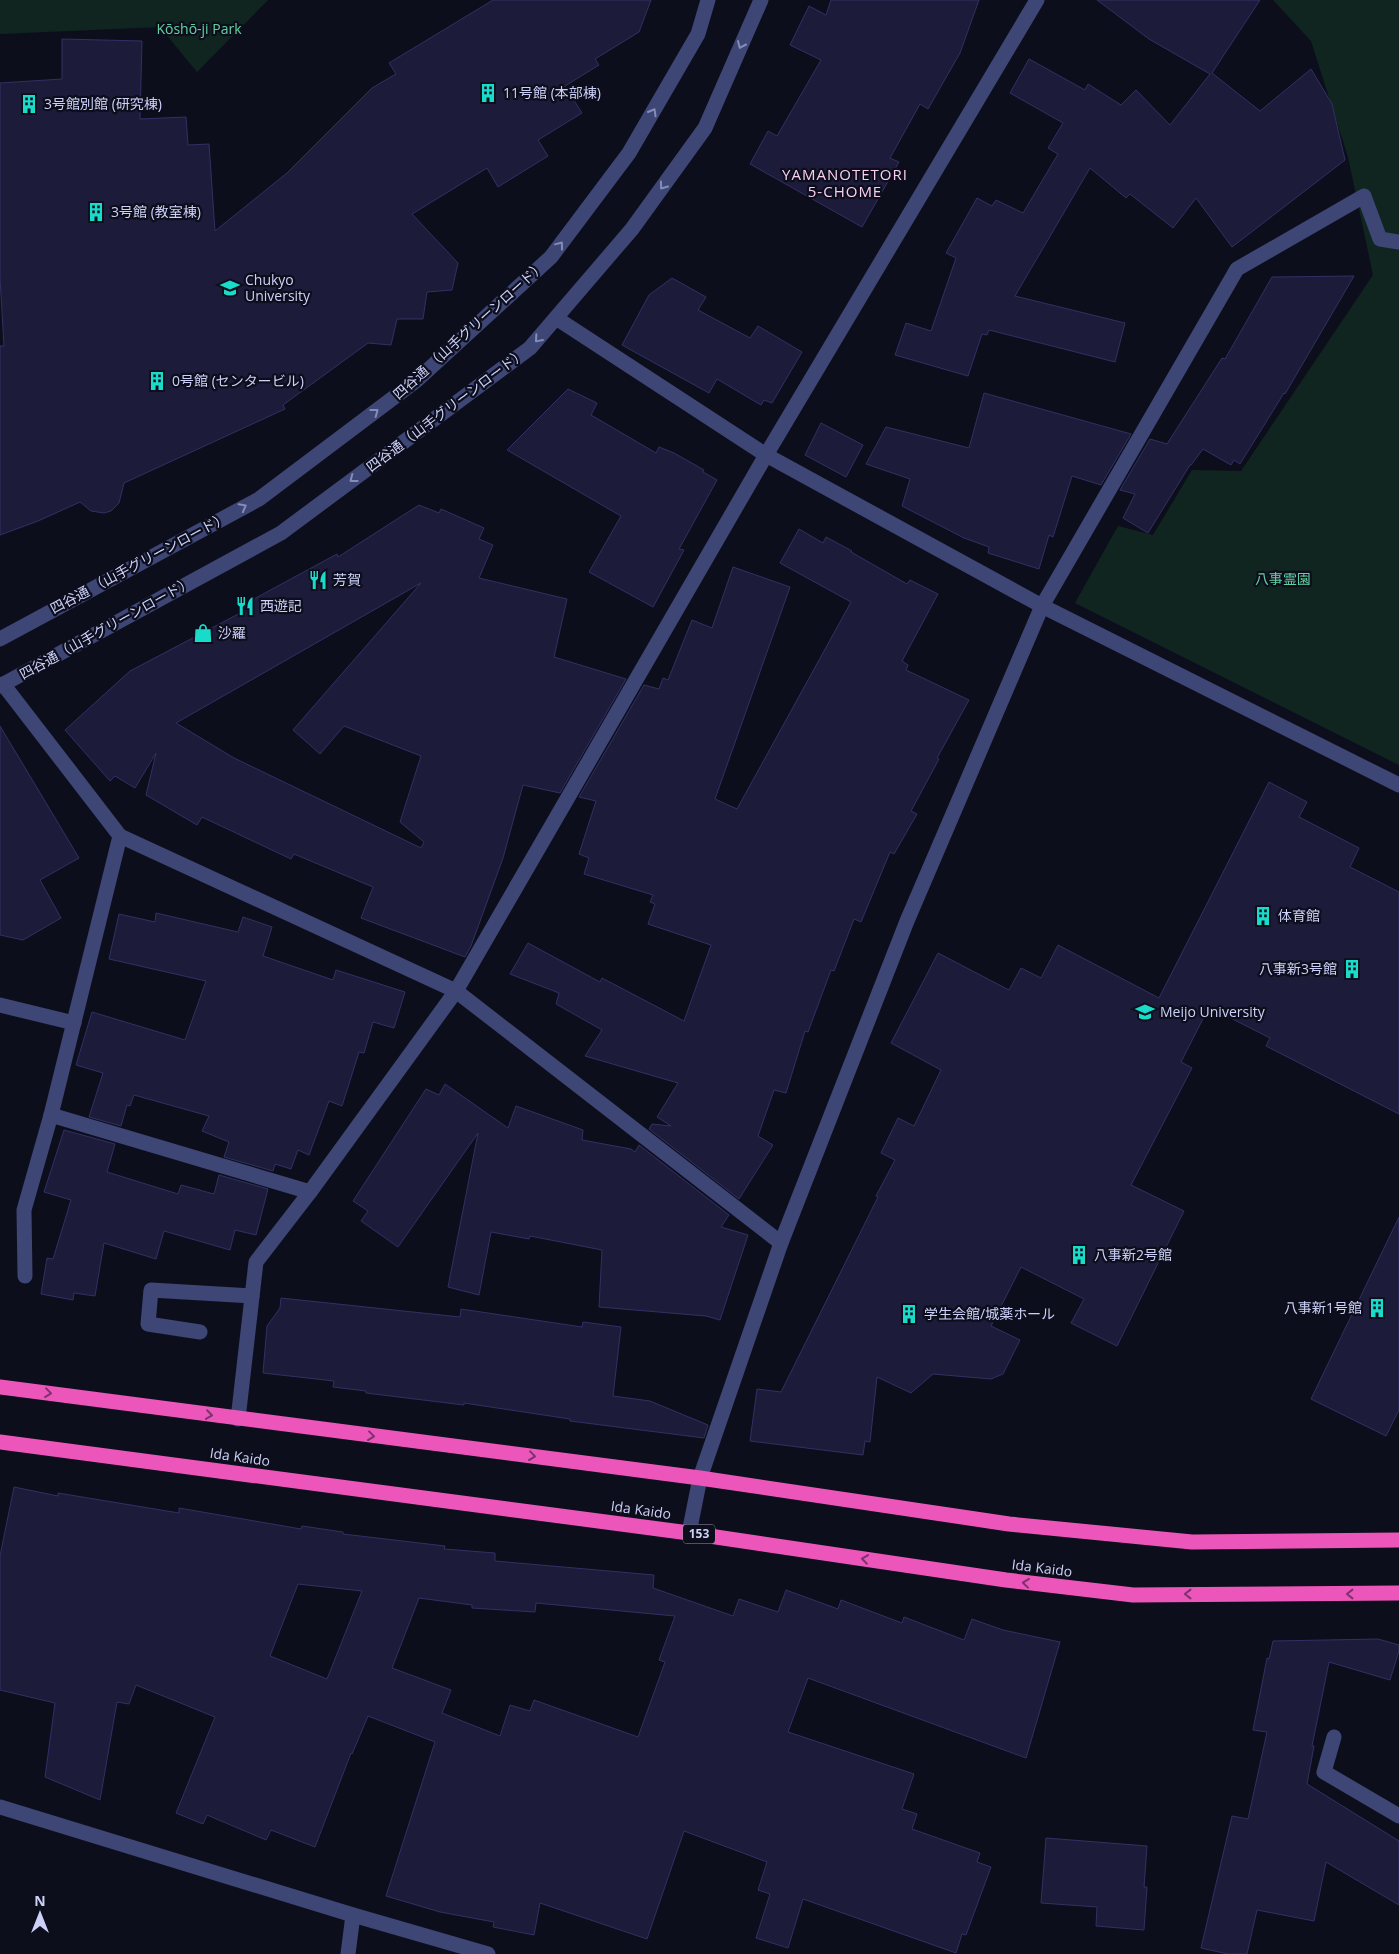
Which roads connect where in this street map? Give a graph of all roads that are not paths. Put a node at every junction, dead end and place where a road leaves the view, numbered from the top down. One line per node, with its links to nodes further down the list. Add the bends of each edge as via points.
1 (708, 0): 8 (street, 四谷通 （山手グリーンロード）, one-way to 1, via 259,499 417,380 551,257 629,152 698,34)
2 (761, 0): 5 (street, 四谷通（山手グリーンロード）, one-way to 5, via 705,128 632,229)
3 (1037, 0): 6 (street)
4 (1399, 242): 7 (street, via 1380,239 1364,196 1237,269)
5 (556, 318): 6 (street); 9 (street, 四谷通（山手グリーンロード）, one-way to 9, via 530,348 281,533)
6 (766, 455): 7 (street); 12 (street)
7 (1042, 606): 10 (street); 17 (street, via 908,921)
8 (0, 639)
9 (2, 685): 11 (street)
10 (1399, 785)
11 (120, 836): 12 (street); 14 (street)
12 (456, 991): 16 (street); 17 (street)
13 (0, 1005): 14 (street)
14 (74, 1023): 15 (street)
15 (51, 1115): 16 (street); 18 (street, via 24,1210)
16 (310, 1192): 19 (street, via 256,1262)
17 (781, 1243): 24 (street)
18 (25, 1276)
19 (252, 1296): 20 (street, via 152,1290 148,1324); 22 (street)
20 (200, 1332)
21 (0, 1387): 22 (highway, one-way to 22)
22 (238, 1419): 24 (highway, one-way to 24)
23 (0, 1442): 25 (highway, Ida Kaido / 153)
24 (700, 1478): 25 (street); 26 (highway, via 1009,1524 1192,1542)
25 (689, 1533): 27 (highway, Ida Kaido / 153, one-way to 25, via 1133,1595 1006,1580)
26 (1399, 1540)
27 (1399, 1593)
28 (1334, 1737): 30 (street, via 1324,1772)
29 (0, 1807): 31 (street)
30 (1399, 1816)
31 (353, 1915): 32 (street); 33 (street)
32 (348, 1954)
33 (488, 1954)

